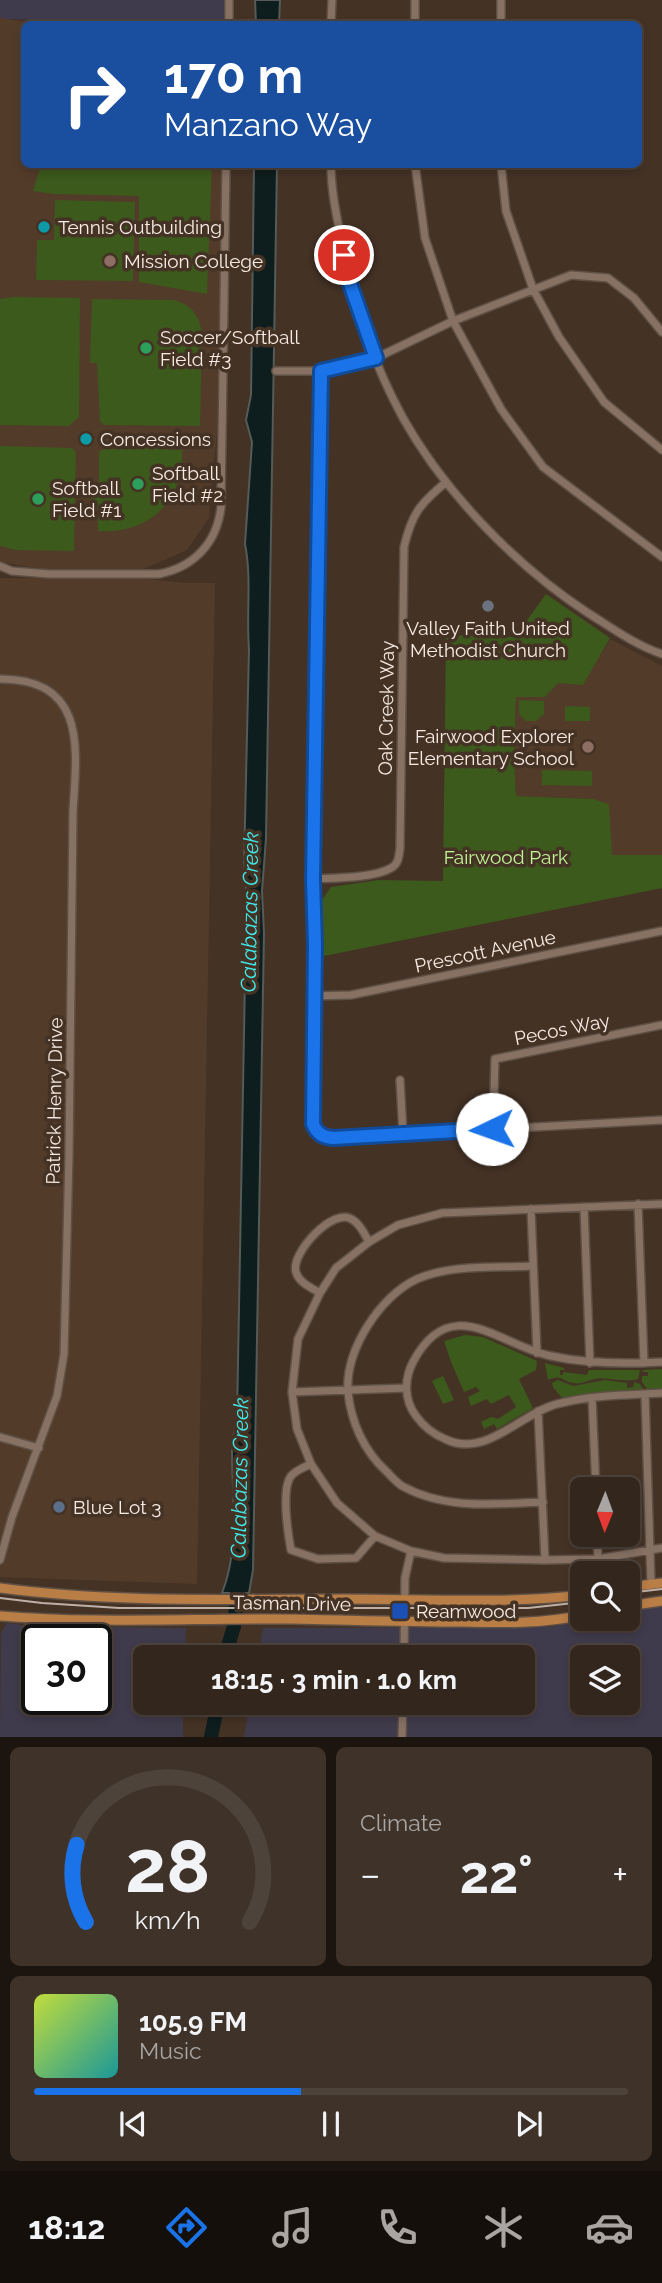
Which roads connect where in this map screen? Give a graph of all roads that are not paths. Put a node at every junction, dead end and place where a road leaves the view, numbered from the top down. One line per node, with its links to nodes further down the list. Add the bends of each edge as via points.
1 (229, 0): 5 (street)
2 (332, 0): 6 (street)
3 (415, 0): 7 (street)
4 (501, 0): 8 (street)
5 (229, 21)
6 (331, 21)
7 (415, 21)
8 (501, 21)
9 (226, 168): 23 (street, via 220,507 210,542 190,562 159,574)
10 (331, 168): 16 (street, via 348,278)
11 (416, 168): 14 (street, via 425,238)
12 (501, 168): 13 (street, via 506,211)
13 (533, 289): 14 (street); 15 (street, via 571,275 608,278 635,298); 19 (street, via 559,337 604,402)
14 (453, 321): 16 (street); 21 (street, via 501,409 543,467)
15 (662, 332)
16 (376, 358): 18 (street); 20 (street, via 404,418)
17 (276, 371): 18 (street)
18 (321, 371): 27 (street)
19 (662, 450)
20 (446, 482): 25 (street, via 498,541 556,592 644,648); 27 (street, Oak Creek Way, via 412,517 404,547 398,860 391,868 365,875)
21 (662, 557)
22 (0, 566): 23 (street)
23 (12, 570): 24 (street)
24 (0, 573)
25 (662, 654)
26 (0, 679): 54 (street, Patrick Henry Drive, via 30,682 53,695 66,710 76,747 66,1333 60,1382)
27 (313, 879): 29 (street)
28 (662, 931): 29 (street, Prescott Avenue, via 351,995)
29 (313, 996): 34 (street, via 313,1124 319,1134 333,1138)
30 (662, 1025): 33 (street, Pecos Way, via 495,1059)
31 (400, 1080): 34 (street)
32 (662, 1120): 33 (street)
33 (492, 1129): 34 (street)
34 (403, 1133)
35 (662, 1204): 36 (street)
36 (638, 1205): 37 (street); 45 (street)
37 (584, 1207): 38 (street); 44 (street)
38 (531, 1209): 39 (street, via 442,1213 398,1225); 40 (street)
39 (369, 1242): 41 (street, via 336,1268); 41 (street, via 347,1217 320,1228 295,1268 300,1280)
40 (533, 1266): 42 (street); 47 (street, via 450,1270 417,1279 401,1289 363,1333)
41 (320, 1293): 48 (street, via 298,1339)
42 (537, 1353): 44 (street); 46 (street, via 485,1329 449,1328 421,1347 408,1372)
43 (662, 1362): 45 (street)
44 (590, 1363): 45 (street)
45 (643, 1363)
46 (406, 1388): 47 (street); 52 (street, via 414,1414 434,1434 452,1443 486,1441)
47 (348, 1390): 48 (street); 57 (street, via 355,1426 372,1458 400,1485 435,1500 466,1505)
48 (292, 1392): 55 (street, via 297,1429)
49 (662, 1393): 50 (street)
50 (645, 1394): 51 (street); 60 (street)
51 (593, 1398): 52 (street); 56 (street)
52 (538, 1411): 57 (street)
53 (0, 1437): 54 (street)
54 (39, 1448): 64 (street, Patrick Henry Drive)
55 (311, 1464): 58 (street, via 337,1503); 58 (street, via 293,1474 287,1485 291,1550 318,1559 356,1558)
56 (596, 1477)
57 (543, 1502): 65 (street)
58 (375, 1536): 62 (street)
59 (598, 1547): 63 (street)
60 (650, 1548): 61 (street); 63 (street); 66 (street)
61 (662, 1548)
62 (411, 1551): 65 (street, via 444,1558); 71 (street)
63 (598, 1559): 65 (street)
64 (0, 1560)
65 (545, 1560)
66 (651, 1583): 67 (main road); 68 (main road)
67 (662, 1583)
68 (640, 1585)
69 (0, 1588): 71 (main road, Tasman Drive, via 209,1600)
70 (570, 1596): 71 (main road, Tasman Drive)
71 (405, 1599): 76 (street)
72 (662, 1601): 73 (main road)
73 (640, 1604)
74 (0, 1616): 76 (main road, Tasman Drive)
75 (570, 1617): 76 (main road, Tasman Drive, via 528,1623)
76 (404, 1622): 77 (street)
77 (404, 1645)
78 (403, 1715): 79 (street)
79 (402, 1737)

